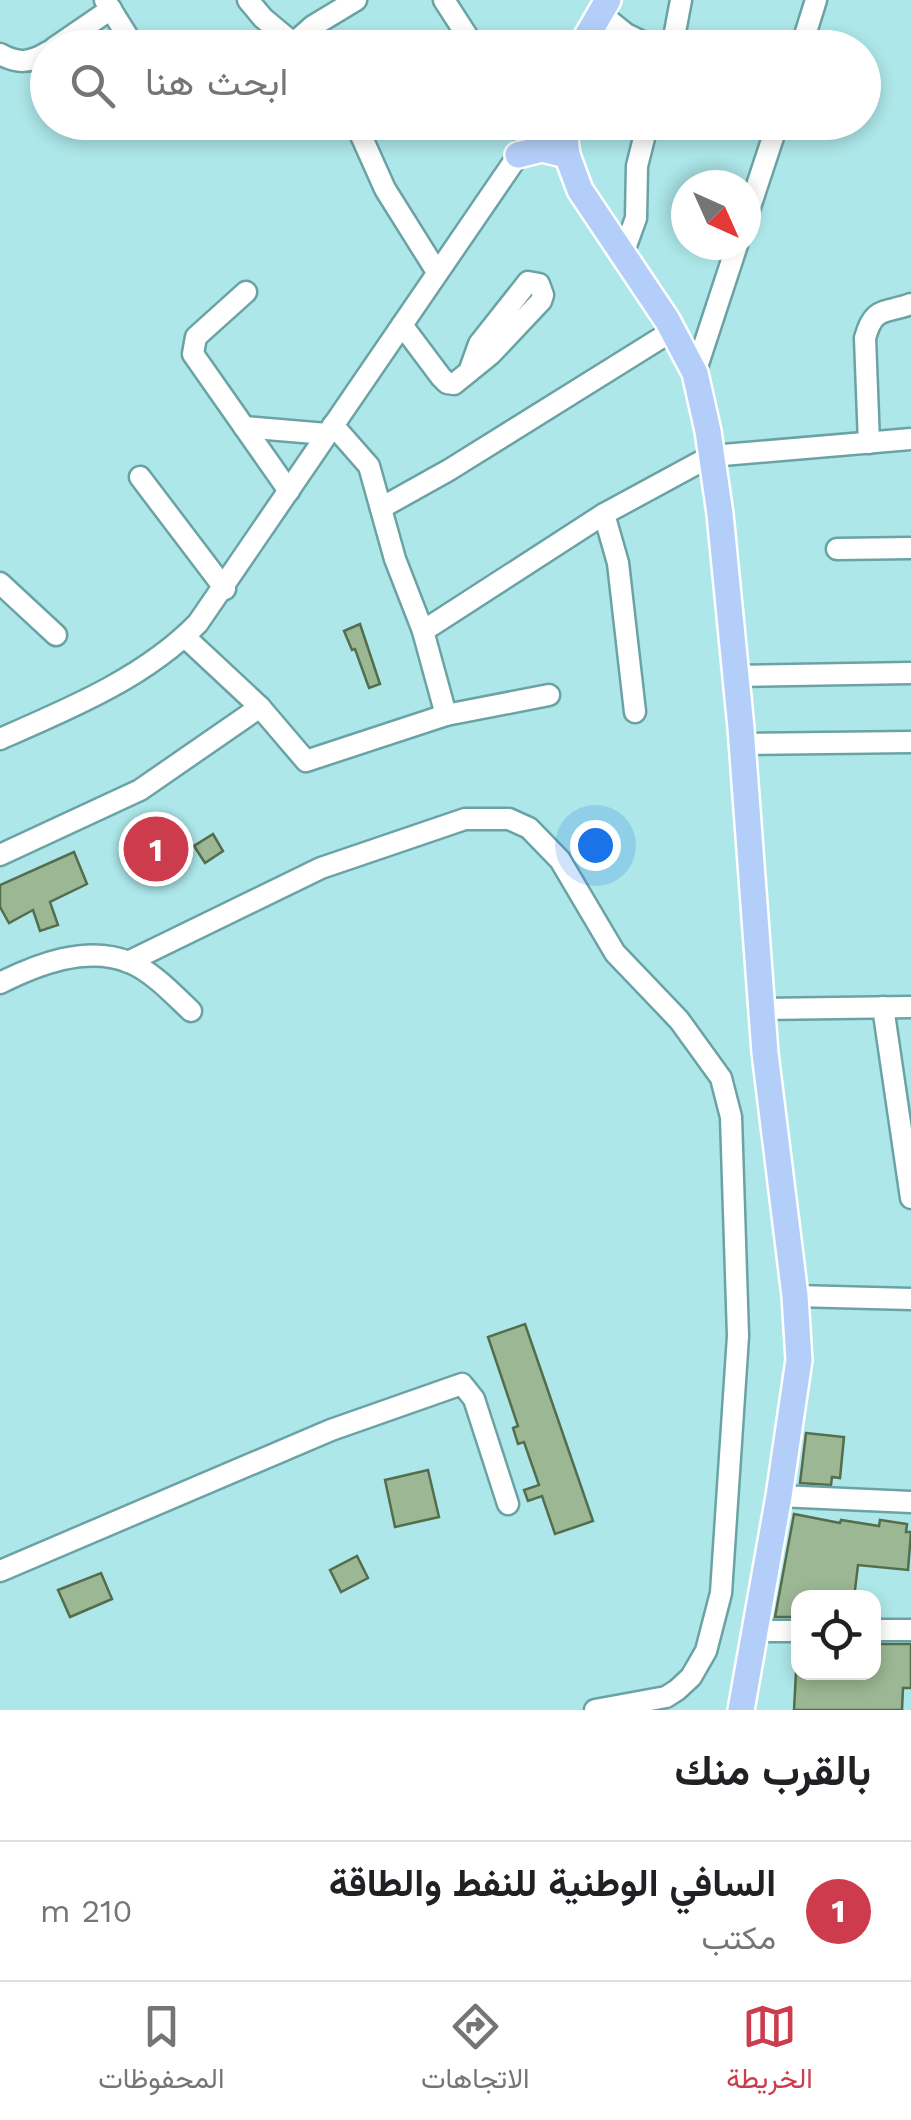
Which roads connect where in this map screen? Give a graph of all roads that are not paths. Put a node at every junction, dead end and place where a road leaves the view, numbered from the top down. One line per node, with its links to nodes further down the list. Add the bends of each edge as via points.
1 (248, 0): 10 (street)
2 (356, 0): 11 (street)
3 (444, 0): 12 (street)
4 (681, 0): 15 (street)
5 (816, 0): 16 (street)
6 (108, 5): 8 (street); 9 (street)
7 (604, 7): 13 (main road); 14 (street)
8 (77, 30)
9 (124, 30)
10 (275, 30)
11 (313, 30)
12 (463, 30)
13 (591, 30)
14 (623, 30)
15 (675, 30)
16 (807, 30)
17 (0, 54): 18 (street)
18 (30, 61)
19 (362, 140): 29 (street)
20 (524, 140): 29 (street)
21 (533, 140): 25 (main road, via 542,150)
22 (565, 140): 25 (main road)
23 (644, 140): 27 (street, via 636,218)
24 (772, 140): 26 (street)
25 (567, 155): 27 (main road, via 588,205)
26 (761, 173)
27 (623, 254): 33 (main road)
28 (732, 260): 35 (street)
29 (437, 272): 32 (street)
30 (246, 292): 36 (street, via 192,348)
31 (911, 304): 39 (street, via 881,311 864,338)
32 (402, 325): 34 (street, via 447,383); 37 (street)
33 (672, 331): 35 (main road); 43 (street)
34 (469, 372)
35 (695, 373): 40 (main road)
36 (244, 427): 37 (street); 42 (street)
37 (330, 429): 42 (street); 43 (street, via 369,466)
38 (911, 439): 39 (street)
39 (868, 443): 40 (street)
40 (711, 456): 44 (street); 53 (main road)
41 (140, 477): 48 (street)
42 (289, 492): 48 (street)
43 (381, 508): 49 (street)
44 (604, 514): 49 (street); 56 (street, via 618,563)
45 (911, 548): 46 (street)
46 (837, 549)
47 (0, 582): 50 (street)
48 (225, 589): 51 (street)
49 (424, 631): 57 (street)
50 (56, 635)
51 (185, 637): 55 (street); 58 (street, via 134,673)
52 (911, 673): 53 (street)
53 (736, 676): 60 (main road)
54 (549, 695): 57 (street)
55 (260, 707): 57 (street, via 306,760); 61 (street, via 140,790)
56 (634, 712)
57 (446, 715)
58 (0, 738)
59 (911, 742): 60 (street)
60 (742, 744): 66 (main road)
61 (0, 855)
62 (128, 962): 63 (street, via 65,958); 67 (street); 79 (street, via 321,868 465,819 509,819 529,828 560,860 615,953 679,1020 721,1078 731,1118 738,1336 721,1594 706,1651 678,1690)
63 (0, 983)
64 (911, 1007): 65 (street)
65 (883, 1008): 66 (street); 68 (street)
66 (762, 1009): 69 (main road)
67 (191, 1012)
68 (911, 1198)
69 (795, 1296): 70 (street); 71 (main road, via 799,1360)
70 (911, 1300)
71 (779, 1496): 72 (street); 78 (main road)
72 (911, 1502)
73 (508, 1504): 74 (street, via 474,1399 462,1384 331,1430)
74 (0, 1571)
75 (881, 1630): 76 (street)
76 (911, 1630)
77 (791, 1631): 78 (street)
78 (754, 1632): 80 (main road)
79 (595, 1710)
80 (741, 1710)

